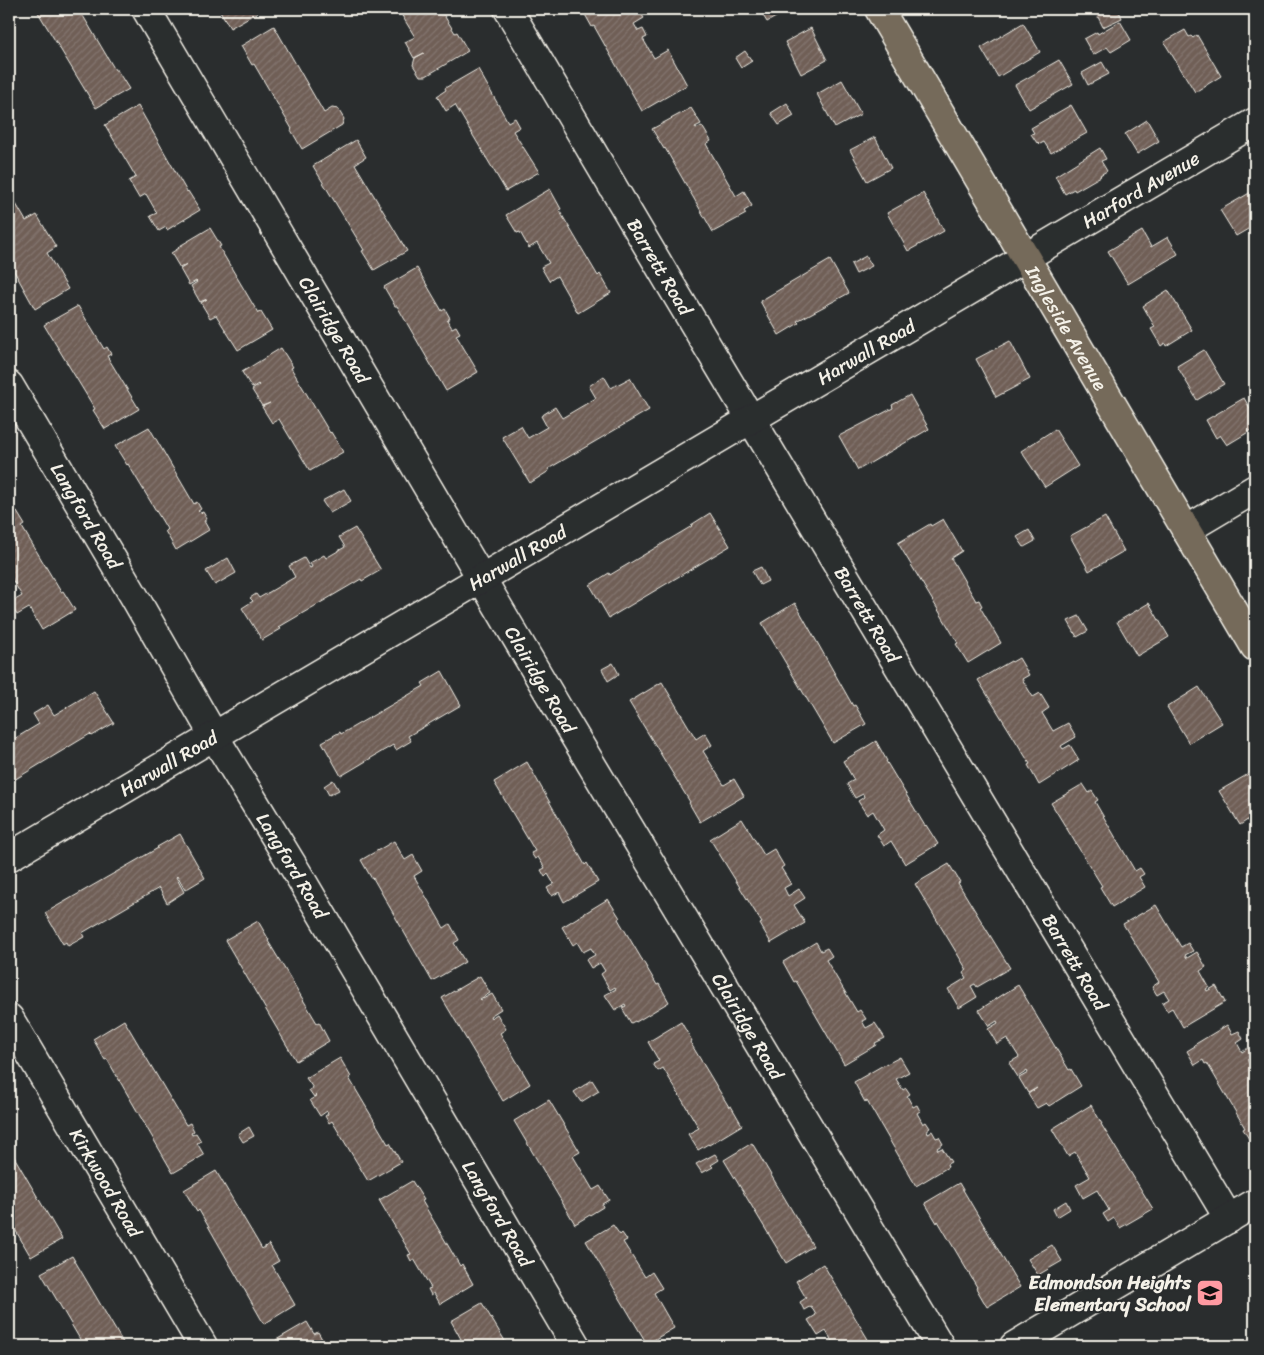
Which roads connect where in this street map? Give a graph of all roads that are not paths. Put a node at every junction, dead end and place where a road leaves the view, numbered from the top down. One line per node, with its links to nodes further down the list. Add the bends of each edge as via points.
1 (146, 9): 10 (street, Clairidge Road)
2 (508, 9): 7 (street, Barrett Road)
3 (879, 9): 5 (main road, Ingleside Avenue)
4 (1255, 122): 5 (street, Harford Avenue)
5 (1026, 257): 7 (street, Harwall Road); 9 (main road, Ingleside Avenue)
6 (9, 385): 12 (street, Langford Road)
7 (751, 419): 10 (street, Harwall Road); 16 (street, Barrett Road)
8 (1255, 489): 9 (street)
9 (1186, 530): 11 (main road, Ingleside Avenue)
10 (483, 579): 12 (street, Harwall Road); 19 (street, Clairidge Road)
11 (1255, 647)
12 (214, 736): 13 (street, Harwall Road); 18 (street, Langford Road)
13 (9, 857)
14 (9, 1018): 17 (street, Kirkwood Road)
15 (1255, 1203): 16 (street)
16 (1229, 1219): 20 (street)
17 (203, 1346)
18 (576, 1346)
19 (940, 1346)
20 (1014, 1346)

